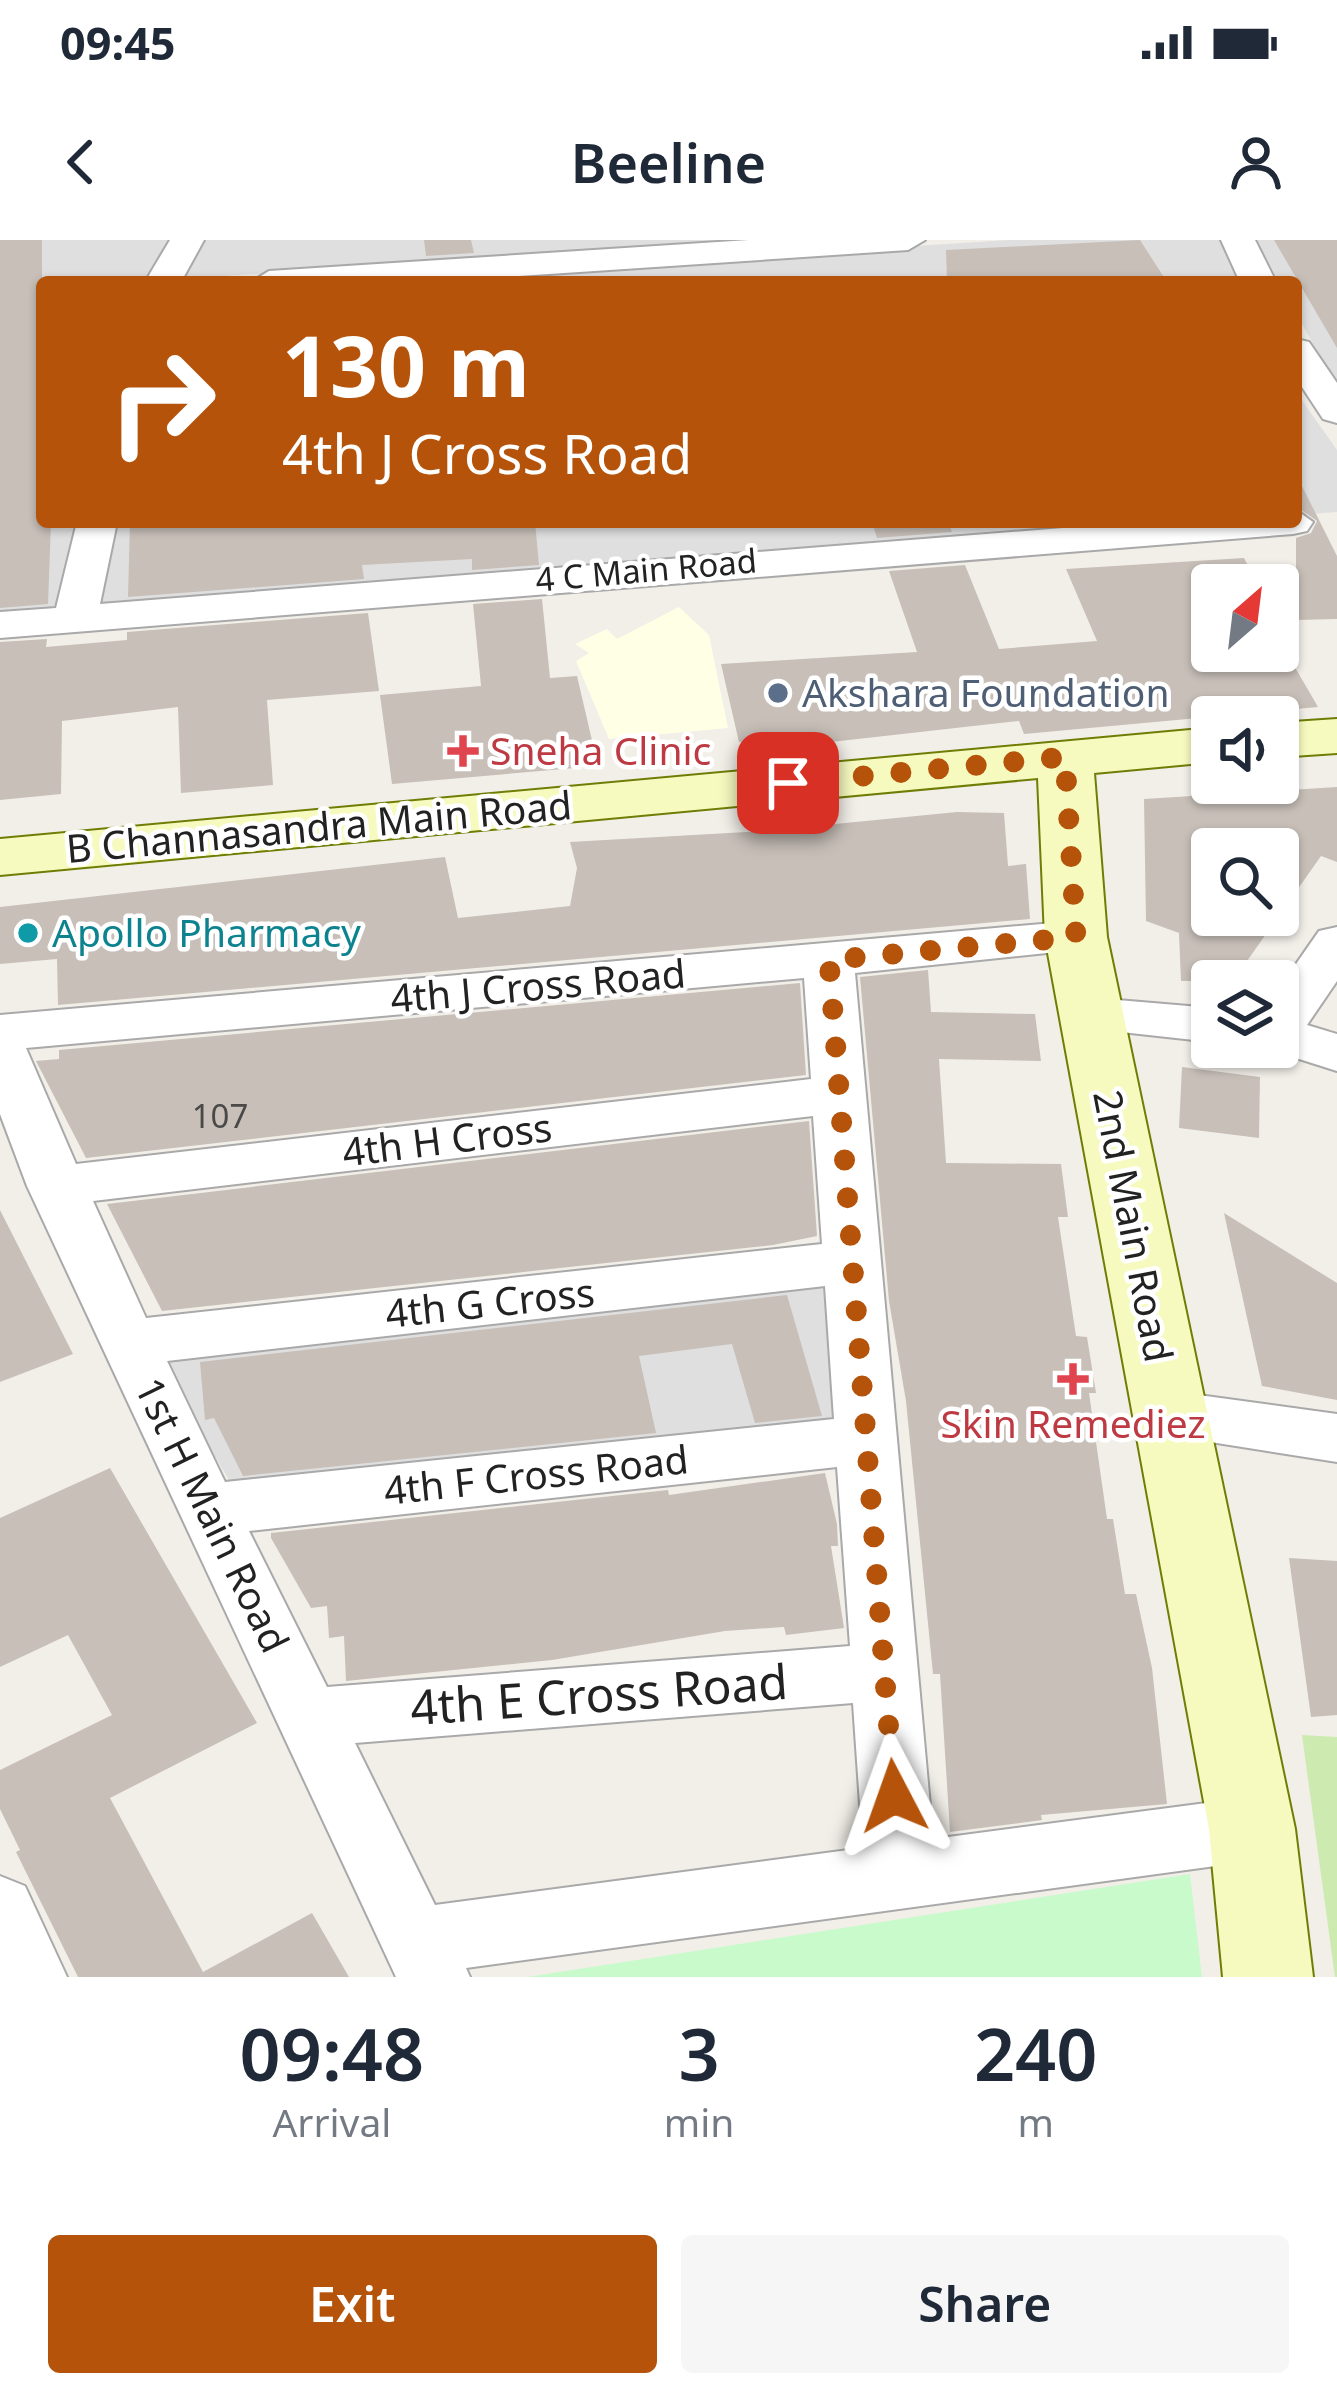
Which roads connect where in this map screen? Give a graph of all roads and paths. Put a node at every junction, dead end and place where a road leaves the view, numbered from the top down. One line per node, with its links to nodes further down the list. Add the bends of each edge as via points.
1 (187, 240): 4 (street)
2 (908, 240): 5 (street)
3 (1238, 240): 6 (street)
4 (166, 276)
5 (360, 276)
6 (1255, 276)
7 (1337, 519): 8 (street, 4 C Main Road)
8 (1302, 521)
9 (97, 528): 11 (street)
10 (1216, 528): 11 (street, 4 C Main Road)
11 (76, 616): 12 (street, 4 C Main Road)
12 (0, 625)
13 (1337, 736): 14 (main road)
14 (1299, 739)
15 (1191, 748): 16 (main road, B Channasandra Main Road)
16 (1065, 757): 17 (main road, B Channasandra Main Road); 18 (main road, 2nd Main Road)
17 (0, 857)
18 (1076, 937): 20 (street, 4th J Cross Road); 22 (main road, 2nd Main Road)
19 (1337, 943): 21 (street)
20 (829, 960): 24 (street, 4th J Cross Road); 28 (street)
21 (1299, 1000)
22 (1094, 1015): 23 (street); 32 (main road, 2nd Main Road)
23 (1191, 1023)
24 (0, 1033)
25 (1299, 1039): 27 (street)
26 (0, 1049): 29 (street, 1st H Main Road)
27 (1337, 1053)
28 (839, 1094): 29 (street, 4th H Cross); 30 (street)
29 (55, 1186): 31 (street, 1st H Main Road)
30 (852, 1262): 31 (street, 4th G Cross); 34 (street)
31 (128, 1343): 35 (street, 1st H Main Road)
32 (1169, 1414): 33 (street); 38 (main road, 2nd Main Road)
33 (1337, 1438)
34 (867, 1440): 35 (street, 4th F Cross Road); 36 (street)
35 (206, 1510): 37 (street, 1st H Main Road)
36 (885, 1672): 37 (street, 4th E Cross Road); 39 (street)
37 (313, 1717): 41 (street, 1st H Main Road)
38 (1252, 1829): 39 (street); 43 (main road, 2nd Main Road)
39 (901, 1878): 41 (street)
40 (0, 1909): 42 (street)
41 (425, 1959)
42 (30, 1977)
43 (1268, 1977)

